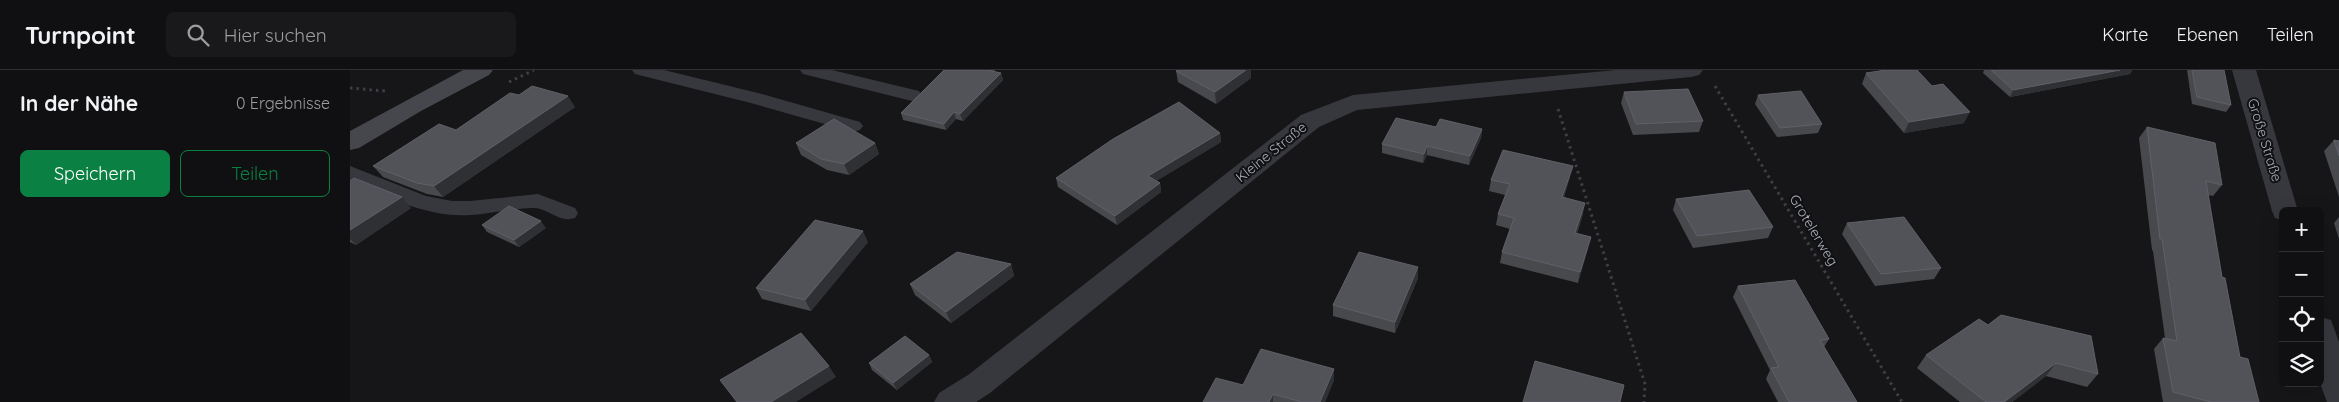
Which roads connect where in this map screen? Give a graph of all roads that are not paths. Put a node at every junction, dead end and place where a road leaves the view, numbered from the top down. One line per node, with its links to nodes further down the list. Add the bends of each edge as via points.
1 (481, 70): 8 (main road)
2 (641, 70): 7 (lane)
3 (809, 70): 6 (lane)
4 (2244, 70): 10 (street, Große Straße)
5 (1701, 74): 14 (street, Kleine Straße, via 1353,103 1310,121 979,384)
6 (912, 94)
7 (853, 126)
8 (350, 142)
9 (350, 174): 11 (lane, via 434,206 470,208 538,201)
10 (2285, 207)
11 (568, 213)
12 (2327, 334): 13 (street)
13 (2339, 394)
14 (950, 402)

